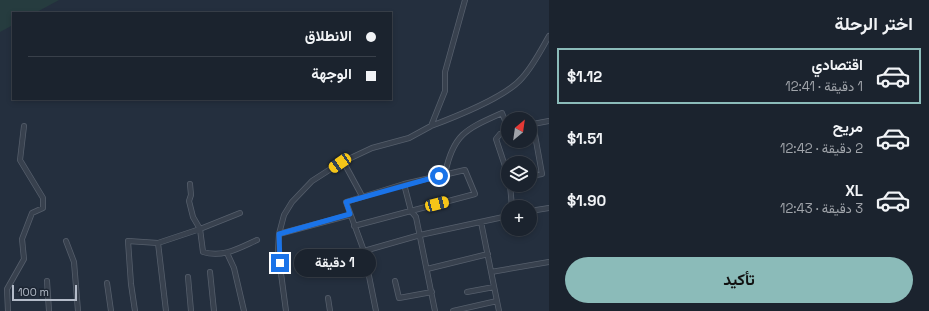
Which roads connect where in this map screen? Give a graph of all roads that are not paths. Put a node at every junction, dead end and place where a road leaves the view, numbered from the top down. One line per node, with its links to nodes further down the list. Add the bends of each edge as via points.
1 (466, 0): 7 (street, via 445,72 445,91)
2 (549, 36): 7 (street, via 522,79 508,90)
3 (501, 113): 12 (street, via 473,126 453,144)
4 (549, 121): 5 (street)
5 (537, 123)
6 (24, 126): 47 (street, via 20,160 42,198 43,208 32,213 22,239 24,259 8,289)
7 (431, 126): 11 (street, via 408,138 372,148)
8 (501, 134): 10 (street, via 496,139)
9 (537, 148): 13 (street, via 542,174)
10 (502, 156)
11 (343, 161): 16 (street); 26 (street, via 312,182 292,202 284,215)
12 (445, 174): 15 (street); 19 (street, via 465,170 475,194)
13 (537, 175)
14 (190, 184): 25 (street, via 189,201 192,217)
15 (404, 184): 16 (street); 19 (street)
16 (362, 196): 21 (street, via 346,202)
17 (549, 208): 18 (street)
18 (537, 210)
19 (411, 211): 24 (street); 27 (street, via 416,217)
20 (240, 213): 25 (street)
21 (350, 214): 24 (street); 26 (street)
22 (501, 218): 23 (street)
23 (481, 222): 27 (street); 33 (street)
24 (354, 226): 31 (street)
25 (200, 229): 30 (street); 32 (street, via 203,252 213,255)
26 (279, 234): 56 (street, via 278,251)
27 (420, 235): 31 (street); 35 (street)
28 (257, 240): 32 (street)
29 (66, 241): 49 (street, via 74,262)
30 (158, 243): 51 (street, via 128,241); 52 (street)
31 (364, 251): 58 (street)
32 (227, 253): 55 (street, via 234,268)
33 (488, 254): 35 (street); 37 (street)
34 (549, 262): 37 (street)
35 (427, 269): 43 (street)
36 (210, 272): 54 (street)
37 (491, 272): 42 (street)
38 (188, 277): 53 (street)
39 (48, 281): 48 (street)
40 (394, 281): 43 (street, via 399,298)
41 (107, 283): 50 (street)
42 (494, 287): 44 (street); 46 (street)
43 (432, 292): 59 (street)
44 (467, 292)
45 (328, 298): 57 (street)
46 (497, 301): 60 (street); 61 (street)
47 (8, 311)
48 (49, 311)
49 (78, 311)
50 (111, 311)
51 (135, 311)
52 (166, 311)
53 (191, 311)
54 (214, 311)
55 (244, 311)
56 (286, 311)
57 (330, 311)
58 (376, 311)
59 (436, 311)
60 (453, 311)
61 (499, 311)

